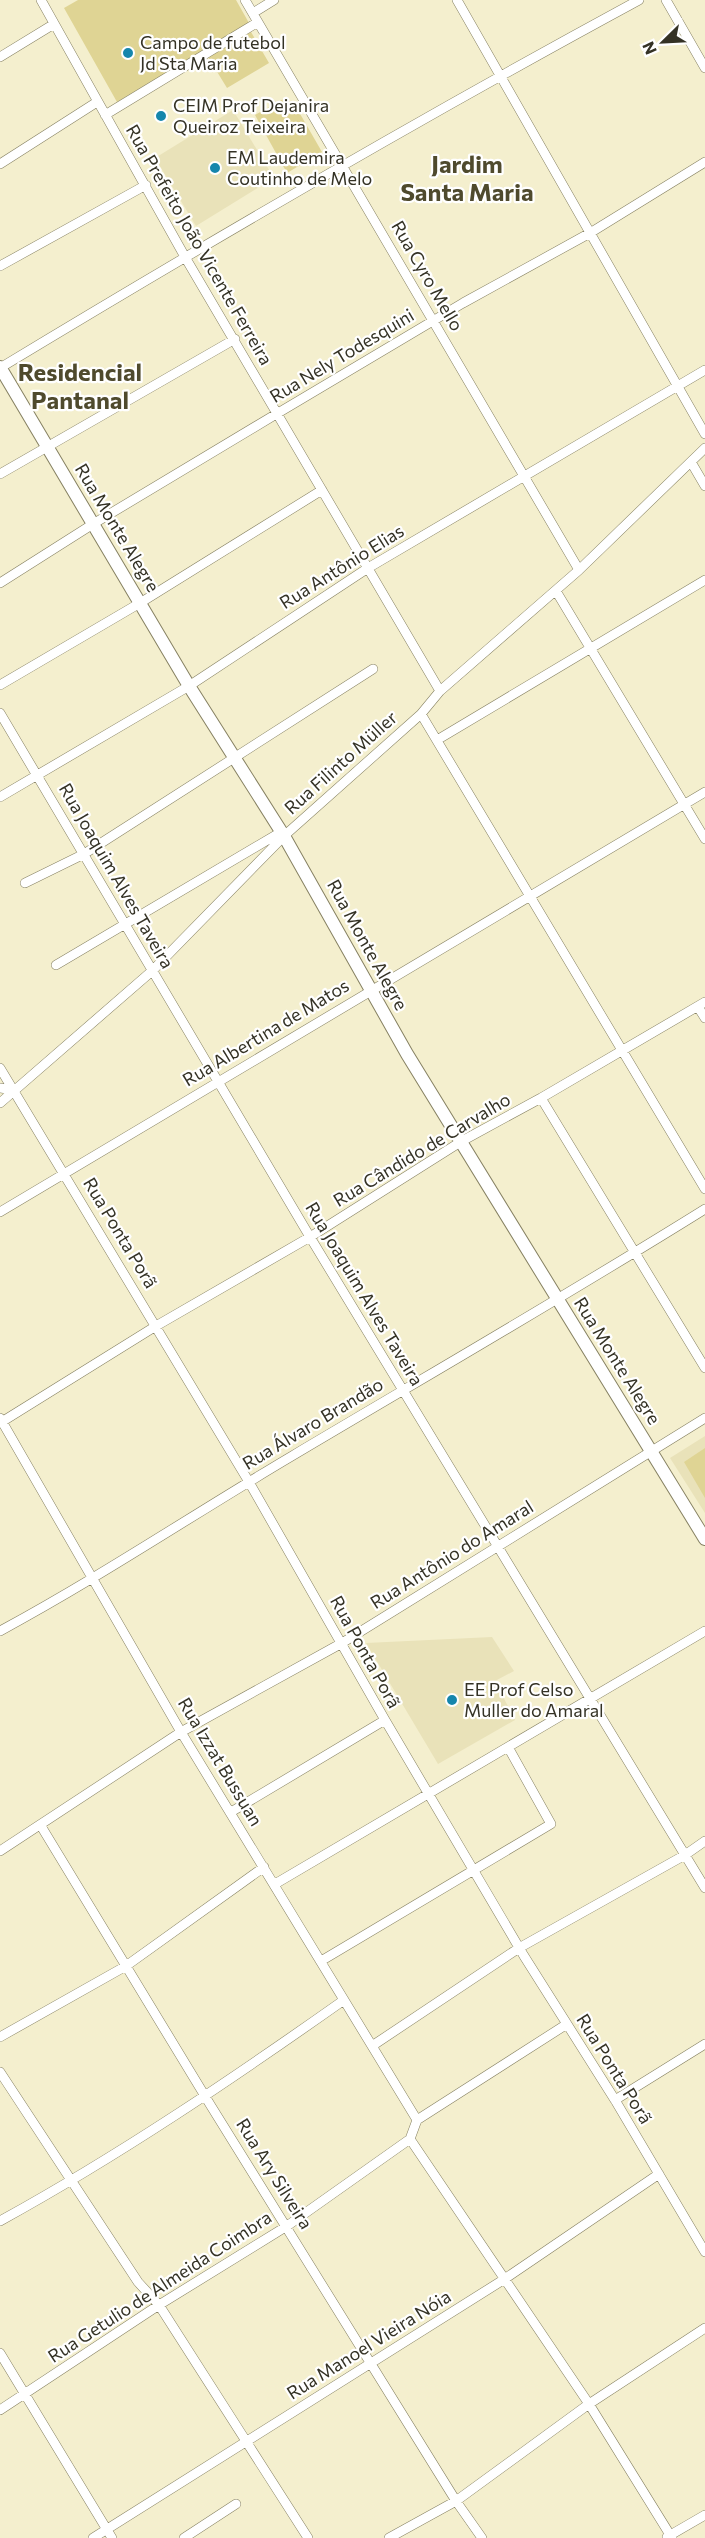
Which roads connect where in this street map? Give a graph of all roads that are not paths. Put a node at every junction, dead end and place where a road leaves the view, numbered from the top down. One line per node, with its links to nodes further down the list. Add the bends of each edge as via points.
1 (41, 0): 9 (street, Rua Prefeito João Vicente Ferreira)
2 (245, 0): 7 (street, Rua Cyro Mello)
3 (274, 0): 7 (street)
4 (457, 0): 12 (street)
5 (639, 0): 12 (street)
6 (666, 0): 11 (street)
7 (253, 13): 8 (street, Rua Cyro Mello)
8 (258, 22): 14 (street); 17 (street, Rua Cyro Mello)
9 (54, 24): 10 (street); 13 (street, Rua Prefeito João Vicente Ferreira)
10 (0, 57)
11 (705, 68)
12 (500, 75): 17 (street); 19 (street)
13 (97, 102): 14 (street, Rua Prefeito João Vicente Ferreira); 16 (street)
14 (105, 115): 18 (street, Rua Prefeito João Vicente Ferreira)
15 (705, 162): 19 (street, Rua Nely Todesquini)
16 (0, 164)
17 (344, 166): 20 (street); 22 (street, Rua Cyro Mello)
18 (146, 185): 20 (street, Rua Prefeito João Vicente Ferreira); 21 (street)
19 (590, 233): 22 (street, Rua Nely Todesquini); 26 (street)
20 (185, 257): 23 (street, Rua Prefeito João Vicente Ferreira); 24 (street)
21 (0, 266)
22 (433, 321): 27 (street, Rua Nely Todesquini); 33 (street, Rua Cyro Mello)
23 (235, 339): 27 (street, Rua Prefeito João Vicente Ferreira); 29 (street)
24 (0, 368): 29 (street, Rua Monte Alegre)
25 (705, 370): 26 (street, Rua Antônio Elias)
26 (677, 386): 28 (street); 33 (street, Rua Antônio Elias)
27 (278, 413): 35 (street, Rua Prefeito João Vicente Ferreira); 36 (street, Rua Nely Todesquini)
28 (705, 434)
29 (47, 446): 32 (street); 36 (street, Rua Monte Alegre)
30 (705, 448): 31 (street, Rua Filinto Müller)
31 (691, 462): 34 (street); 38 (street, Rua Filinto Müller)
32 (0, 474)
33 (525, 476): 37 (street, Rua Antônio Elias); 38 (street, Rua Cyro Mello)
34 (705, 486)
35 (322, 490): 37 (street, Rua Prefeito João Vicente Ferreira); 42 (street)
36 (93, 524): 40 (street, Rua Nely Todesquini); 42 (street, Rua Monte Alegre)
37 (368, 568): 46 (street, Rua Antônio Elias); 47 (street, Rua Prefeito João Vicente Ferreira)
38 (579, 570): 41 (street, Rua Filinto Müller)
39 (705, 580): 43 (street)
40 (0, 583)
41 (556, 591): 43 (street); 47 (street, Rua Filinto Müller)
42 (140, 603): 45 (street); 46 (street, Rua Monte Alegre)
43 (592, 649): 50 (street); 55 (street)
44 (373, 669): 51 (street)
45 (0, 685)
46 (189, 686): 51 (street, Rua Monte Alegre); 52 (street, Rua Antônio Elias)
47 (440, 692): 49 (street, Rua Filinto Müller)
48 (0, 713): 52 (street, Rua Joaquim Alves Taveira)
49 (421, 714): 50 (street); 56 (street, Rua Filinto Müller)
50 (437, 740): 60 (street)
51 (233, 758): 56 (street, Rua Monte Alegre); 58 (street)
52 (38, 776): 54 (street, Rua Antônio Elias); 58 (street, Rua Joaquim Alves Taveira)
53 (705, 792): 55 (street, Rua Albertina de Matos)
54 (0, 796)
55 (684, 805): 57 (street); 60 (street, Rua Albertina de Matos)
56 (283, 834): 61 (street); 63 (street, Rua Filinto Müller); 64 (street, Rua Monte Alegre)
57 (705, 839)
58 (84, 854): 59 (street); 61 (street, Rua Joaquim Alves Taveira)
59 (25, 883)
60 (529, 895): 64 (street, Rua Albertina de Matos); 67 (street)
61 (126, 925): 62 (street); 63 (street, Rua Joaquim Alves Taveira)
62 (56, 965)
63 (152, 971): 69 (street, Rua Joaquim Alves Taveira); 71 (street, Rua Filinto Müller)
64 (371, 990): 69 (street, Rua Albertina de Matos); 74 (street, Rua Monte Alegre)
65 (702, 1004): 66 (street); 67 (street, Rua Cândido de Carvalho)
66 (705, 1018)
67 (621, 1050): 72 (street, Rua Cândido de Carvalho); 76 (street)
68 (0, 1068): 71 (street, Rua Ponta Porã)
69 (217, 1082): 75 (street, Rua Albertina de Matos); 79 (street, Rua Joaquim Alves Taveira)
70 (0, 1088): 71 (street)
71 (13, 1090): 73 (street, Rua Filinto Müller); 75 (street, Rua Ponta Porã)
72 (542, 1098): 74 (street, Rua Cândido de Carvalho); 80 (street)
73 (0, 1103)
74 (462, 1140): 79 (street, Rua Cândido de Carvalho); 81 (street, Rua Monte Alegre)
75 (64, 1172): 78 (street, Rua Albertina de Matos); 82 (street, Rua Ponta Porã)
76 (705, 1189)
77 (705, 1209): 80 (street, Rua Álvaro Brandão)
78 (0, 1212)
79 (310, 1237): 82 (street, Rua Cândido de Carvalho); 84 (street, Rua Joaquim Alves Taveira)
80 (634, 1253): 81 (street, Rua Álvaro Brandão); 83 (street)
81 (557, 1299): 84 (street, Rua Álvaro Brandão); 87 (street, Rua Monte Alegre)
82 (156, 1326): 86 (street, Rua Cândido de Carvalho); 88 (street, Rua Ponta Porã)
83 (705, 1368)
84 (403, 1389): 88 (street, Rua Álvaro Brandão); 90 (street, Rua Joaquim Alves Taveira)
85 (705, 1418): 87 (street, Rua Antônio do Amaral)
86 (1, 1421): 91 (street, Rua Izzat Bussuan)
87 (651, 1451): 89 (street, Rua Monte Alegre); 90 (street, Rua Antônio do Amaral)
88 (249, 1482): 91 (street, Rua Álvaro Brandão); 94 (street, Rua Ponta Porã)
89 (705, 1539)
90 (497, 1546): 94 (street, Rua Antônio do Amaral); 95 (street, Rua Joaquim Alves Taveira)
91 (94, 1578): 92 (street, Rua Álvaro Brandão); 97 (street, Rua Izzat Bussuan)
92 (0, 1631)
93 (705, 1631): 95 (street)
94 (342, 1643): 96 (street, Rua Ponta Porã); 97 (street, Rua Antônio do Amaral)
95 (588, 1699): 98 (street); 104 (street, Rua Joaquim Alves Taveira)
96 (385, 1720): 99 (street, Rua Ponta Porã); 100 (street)
97 (181, 1732): 100 (street, Rua Izzat Bussuan); 101 (street, Rua Antônio do Amaral)
98 (508, 1747): 99 (street); 106 (street, via 551,1824)
99 (429, 1795): 106 (street, Rua Ponta Porã); 107 (street)
100 (231, 1812): 105 (street, Rua Izzat Bussuan)
101 (41, 1826): 103 (street, Rua Antônio do Amaral); 111 (street, Rua Ary Silveira)
102 (705, 1841): 104 (street)
103 (0, 1851)
104 (685, 1856): 108 (street, Rua Joaquim Alves Taveira); 109 (street)
105 (264, 1867): 107 (street, Rua Izzat Bussuan); 111 (street)
106 (474, 1870): 109 (street, Rua Ponta Porã); 110 (street)
107 (275, 1884): 110 (street, Rua Izzat Bussuan)
108 (705, 1888)
109 (519, 1948): 113 (street, Rua Ponta Porã); 116 (street)
110 (321, 1961): 112 (street, Rua Izzat Bussuan)
111 (126, 1966): 114 (street); 118 (street, Rua Ary Silveira)
112 (344, 2000): 116 (street, Rua Izzat Bussuan); 118 (street)
113 (567, 2024): 119 (street, Rua Ponta Porã); 120 (street)
114 (0, 2037)
115 (705, 2044): 119 (street)
116 (372, 2046): 120 (street, Rua Izzat Bussuan)
117 (0, 2072): 123 (street)
118 (205, 2097): 123 (street); 125 (street, Rua Ary Silveira)
119 (615, 2100): 122 (street, Rua Ponta Porã)
120 (417, 2120): 121 (street)
121 (410, 2139): 125 (street, Rua Getulio de Almeida Coimbra); 127 (street)
122 (659, 2174): 126 (street, Rua Ponta Porã); 127 (street, Rua Manoel Vieira Nóia)
123 (70, 2182): 124 (street); 128 (street, via 138,2283)
124 (0, 2221)
125 (287, 2226): 128 (street, Rua Getulio de Almeida Coimbra); 131 (street, Rua Ary Silveira)
126 (705, 2252)
127 (503, 2280): 131 (street, Rua Manoel Vieira Nóia); 133 (street)
128 (159, 2305): 132 (street, Rua Getulio de Almeida Coimbra); 135 (street)
129 (705, 2328): 133 (street)
130 (0, 2353): 132 (street)
131 (371, 2363): 135 (street, Rua Manoel Vieira Nóia); 136 (street, Rua Ary Silveira)
132 (25, 2394): 134 (street, Rua Getulio de Almeida Coimbra); 139 (street)
133 (589, 2404): 136 (street); 140 (street)
134 (0, 2410)
135 (246, 2443): 139 (street, Rua Manoel Vieira Nóia); 144 (street)
136 (456, 2501): 145 (street); 146 (street, Rua Ary Silveira)
137 (236, 2504): 143 (street)
138 (705, 2516): 140 (street)
139 (106, 2529): 141 (street, Rua Manoel Vieira Nóia); 142 (street)
140 (669, 2537)
141 (93, 2538)
142 (112, 2538)
143 (184, 2538)
144 (308, 2538)
145 (389, 2538)
146 (482, 2538)

